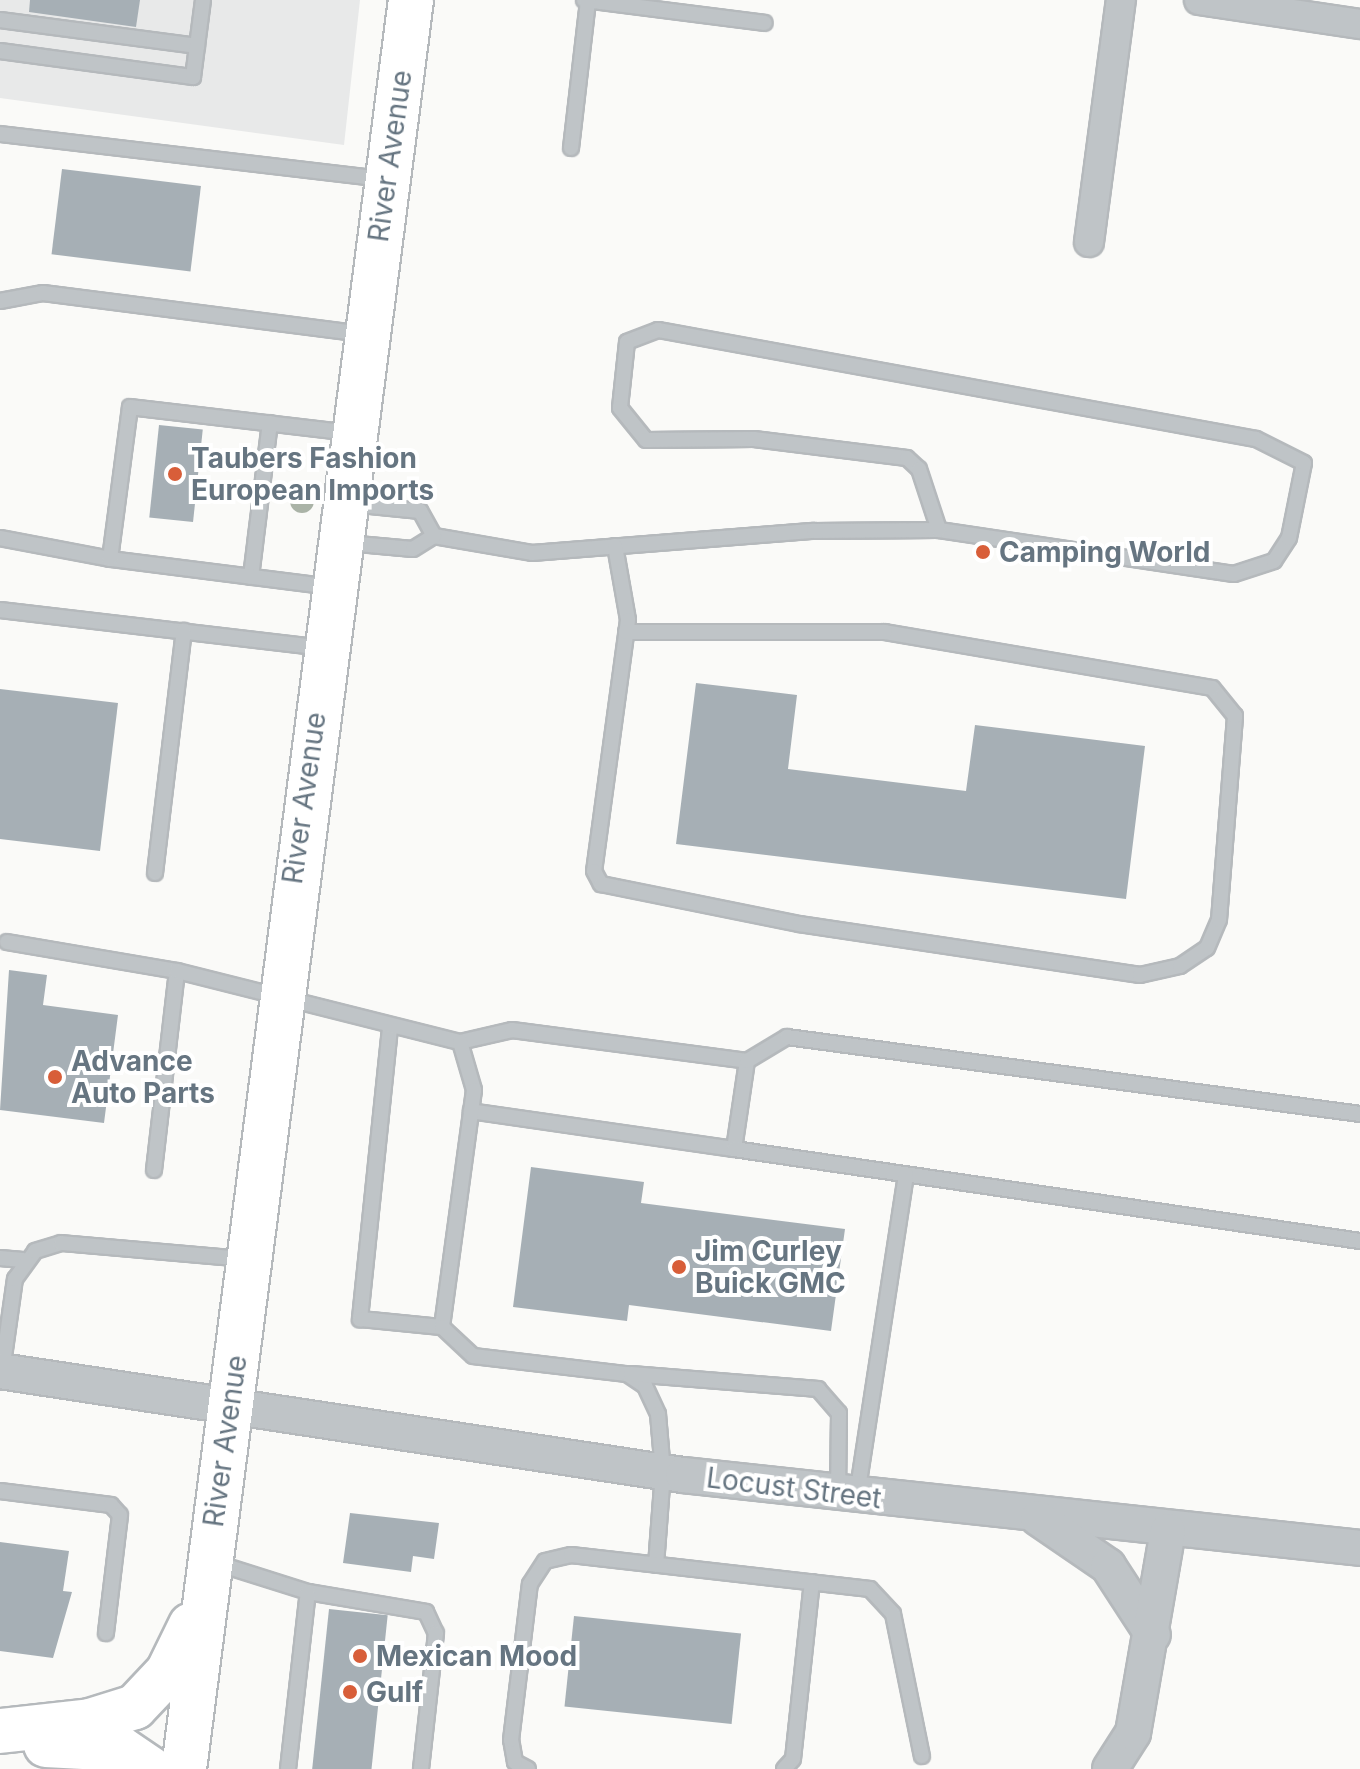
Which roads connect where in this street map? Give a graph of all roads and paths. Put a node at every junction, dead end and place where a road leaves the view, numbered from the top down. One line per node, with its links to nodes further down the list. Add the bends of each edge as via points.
1 (203, 0): 9 (lane)
2 (411, 0): 13 (highway, River Avenue)
3 (586, 0): 7 (lane); 12 (lane)
4 (1121, 0): 14 (street)
5 (1199, 0): 8 (street)
6 (0, 20): 9 (lane)
7 (765, 23)
8 (1360, 24)
9 (197, 46): 10 (lane, via 193,77)
10 (0, 51)
11 (0, 134): 13 (lane)
12 (571, 148)
13 (387, 179): 16 (highway, River Avenue)
14 (1089, 242)
15 (0, 301): 16 (lane, via 43,293)
16 (366, 334): 18 (highway, River Avenue)
17 (270, 423): 18 (lane); 24 (lane, via 130,407); 25 (lane)
18 (353, 433): 19 (highway, River Avenue)
19 (341, 523): 21 (lane, via 413,549); 21 (lane, via 420,511); 26 (highway, River Avenue)
20 (939, 530): 20 (lane, via 1253,572 1274,561 1289,538 1304,463 1256,439 705,338 658,330 627,342 620,408 646,440 754,439 907,458 919,469); 23 (lane, via 814,531)
21 (434, 536): 23 (lane, via 532,553)
22 (0, 538): 24 (lane)
23 (615, 546): 29 (lane)
24 (110, 559): 25 (lane)
25 (251, 577): 26 (lane)
26 (332, 587): 30 (highway, River Avenue)
27 (0, 610): 28 (lane)
28 (184, 631): 30 (lane); 31 (lane)
29 (626, 632): 29 (lane, via 594,871 601,884 799,924 1140,975 1180,966 1207,948 1219,920 1235,716 1228,699 1212,688 885,632)
30 (324, 648): 34 (highway, River Avenue)
31 (155, 873)
32 (7, 942): 33 (lane)
33 (177, 971): 34 (lane); 41 (lane)
34 (279, 999): 35 (lane); 45 (highway, River Avenue)
35 (390, 1028): 36 (lane); 47 (lane, via 360,1319)
36 (460, 1042): 37 (lane, via 512,1030); 38 (lane, via 474,1072)
37 (747, 1061): 39 (lane, via 787,1037); 40 (lane)
38 (471, 1111): 40 (lane); 47 (lane)
39 (1360, 1114)
40 (734, 1149): 42 (lane)
41 (154, 1170)
42 (906, 1175): 43 (lane); 53 (lane)
43 (1360, 1241)
44 (0, 1258): 46 (lane)
45 (248, 1259): 46 (lane, via 61,1243); 50 (highway, River Avenue)
46 (23, 1260): 48 (lane)
47 (442, 1327): 49 (lane, via 473,1356)
48 (1, 1371): 50 (street, Locust Street)
49 (627, 1374): 51 (lane, via 645,1386 658,1414); 53 (lane, via 818,1389 839,1413)
50 (231, 1405): 51 (street, Locust Street); 58 (highway, River Avenue)
51 (663, 1472): 53 (street, Locust Street); 57 (lane)
52 (0, 1491): 61 (lane, via 111,1505 120,1515)
53 (848, 1494): 54 (street, Locust Street)
54 (1034, 1515): 55 (street, Locust Street); 62 (street, via 1108,1566)
55 (1168, 1531): 56 (street, Locust Street); 62 (street)
56 (1360, 1548)
57 (656, 1565): 59 (lane); 70 (lane, via 571,1555 545,1561 530,1584 511,1740 515,1762)
58 (206, 1579): 60 (lane); 63 (highway, via 168,1672 135,1707 90,1721); 67 (highway, River Avenue)
59 (812, 1582): 65 (lane, via 870,1589 884,1600); 71 (lane, via 793,1759)
60 (308, 1592): 68 (lane); 69 (lane, via 426,1612 436,1633)
61 (106, 1633)
62 (1153, 1635): 72 (street, via 1133,1733)
63 (0, 1731)
64 (0, 1747): 66 (highway, via 121,1749)
65 (922, 1756)
66 (151, 1769)
67 (184, 1769)
68 (288, 1769)
69 (421, 1769)
70 (528, 1769)
71 (784, 1769)
72 (1110, 1769)

